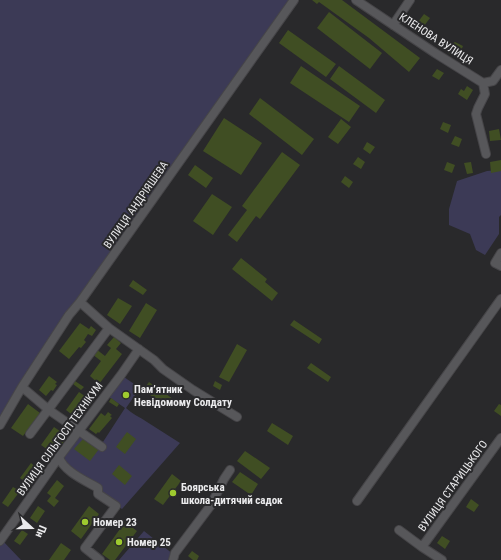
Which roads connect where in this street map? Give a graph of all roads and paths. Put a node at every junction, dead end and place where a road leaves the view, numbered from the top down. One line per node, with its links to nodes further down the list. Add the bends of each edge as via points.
1 (294, 0): 11 (street, ВУЛИЦЯ АНДРІЯШЕВА)
2 (356, 0): 4 (street, КЛЕНОВА ВУЛИЦЯ)
3 (410, 0): 4 (street)
4 (393, 24): 6 (street, КЛЕНОВА ВУЛИЦЯ)
5 (501, 70): 6 (street, via 493,81)
6 (483, 83): 7 (street, via 485,94 476,114)
7 (486, 154)
8 (501, 252): 9 (street, via 495,263)
9 (501, 266)
10 (501, 299): 24 (street)
11 (80, 302): 12 (street); 14 (street, ВУЛИЦЯ АНДРІЯШЕВА)
12 (109, 328): 13 (street); 15 (street)
13 (139, 350): 16 (street, via 193,390); 18 (street, ВУЛИЦЯ СІЛЬГОСП ТЕХНІКУМ)
14 (22, 387): 15 (street); 17 (street, ВУЛИЦЯ АНДРІЯШЕВА)
15 (48, 410): 18 (street); 19 (street)
16 (237, 417)
17 (0, 425)
18 (79, 431): 21 (street); 22 (street, ВУЛИЦЯ СІЛЬГОСП ТЕХНІКУМ)
19 (30, 434)
20 (501, 438): 27 (street, ВУЛИЦЯ СТАРИЦЬКОГО)
21 (102, 447)
22 (59, 457): 26 (street, ВУЛИЦЯ СІЛЬГОСП ТЕХНІКУМ); 28 (street, via 68,470 98,488 98,494 116,506 84,548)
23 (230, 470): 29 (street, via 211,505 175,553)
24 (357, 501)
25 (399, 530): 27 (street)
26 (0, 542)
27 (422, 548): 30 (street)
28 (100, 560)
29 (173, 560)
30 (442, 560)

